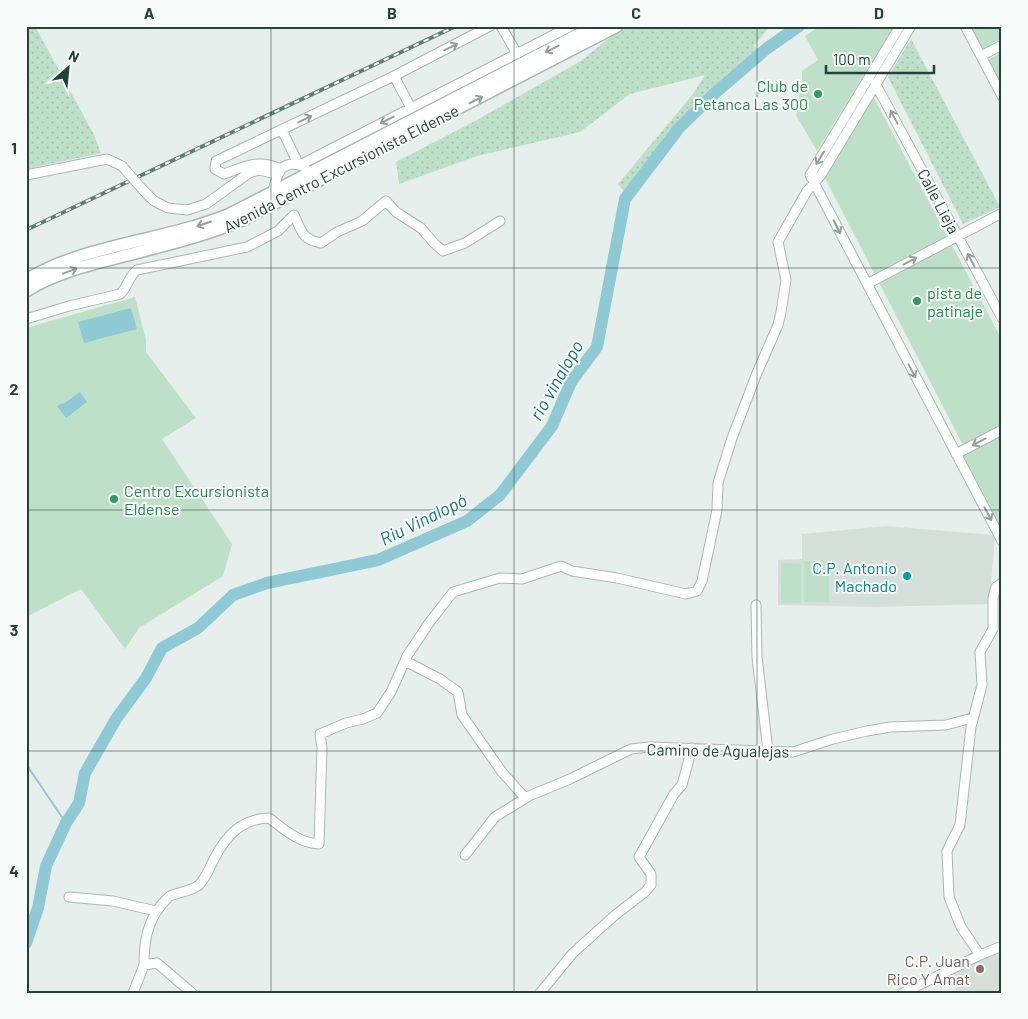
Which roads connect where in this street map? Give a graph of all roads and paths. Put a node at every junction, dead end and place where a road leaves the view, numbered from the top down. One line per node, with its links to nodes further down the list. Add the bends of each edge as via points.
1 (490, 26): 12 (street, one-way to 1)
2 (502, 26): 10 (street)
3 (571, 26): 10 (street)
4 (595, 26): 20 (street, Avenida Centro Excursionista Eldense, one-way to 20)
5 (617, 26): 30 (street, Avenida Centro Excursionista Eldense, one-way to 5, via 82,266 200,236 242,220)
6 (900, 26): 23 (street, one-way to 23, via 810,175)
7 (911, 26): 13 (street)
8 (965, 26): 11 (street)
9 (1002, 45): 11 (street)
10 (517, 54): 15 (street)
11 (981, 56): 14 (street)
12 (394, 76): 15 (street); 16 (street, one-way to 12)
13 (875, 83): 23 (street); 27 (street, Calle Lieja, one-way to 13)
14 (1002, 96)
15 (411, 108): 18 (street, one-way to 18)
16 (282, 130): 17 (street); 18 (street)
17 (229, 154): 19 (street); 19 (street, via 216,161 215,169 224,174)
18 (298, 165): 20 (street); 21 (street, via 286,166)
19 (237, 169): 21 (street, via 262,163)
20 (320, 170): 24 (street, Avenida Centro Excursionista Eldense)
21 (279, 172): 22 (street, bridge, via 259,170 249,173 206,204 186,210 168,208 154,201 122,166 107,160); 24 (street)
22 (26, 175)
23 (814, 183): 29 (street, one-way to 29); 38 (street, via 778,242 786,280 782,312 720,474 717,510 698,591 686,594 561,566 522,579 500,578 453,592)
24 (273, 194): 28 (street, Avenida Centro Excursionista Eldense, one-way to 28, via 200,226 71,259)
25 (1002, 213): 27 (street)
26 (500, 221): 32 (street, via 465,243 443,251 421,228 396,212 386,201 362,221 321,243 301,233 294,215 278,231 247,246 137,270 120,294)
27 (958, 236): 29 (street, one-way to 27); 31 (street, Calle Lieja, one-way to 27)
28 (26, 280)
29 (867, 284): 34 (street, one-way to 34)
30 (26, 292)
31 (1002, 318)
32 (26, 319)
33 (1002, 430): 34 (street, one-way to 34)
34 (956, 454): 35 (street, one-way to 35)
35 (1002, 540)
36 (1002, 582): 39 (street, via 996,587 993,598 993,629 980,652 982,685)
37 (756, 605): 41 (street, via 757,657)
38 (405, 661): 42 (street, via 458,692 466,722 502,772); 45 (street, via 377,713 320,734 319,844 296,838 269,818 255,818 236,829 225,841 198,886 168,897)
39 (972, 718): 41 (street, Camino de Agualejas, via 946,725 867,731 793,752); 47 (street, via 960,825 947,851 947,881 949,897 962,927)
40 (692, 748): 41 (street, Camino de Agualejas); 42 (street, Camino de Agualejas, via 631,749); 51 (street, via 682,784 639,857 651,874 651,885 573,953)
41 (768, 751)
42 (526, 798): 43 (street, Camino de Agualejas, via 494,817)
43 (465, 855)
44 (70, 896): 45 (street, via 114,901)
45 (156, 911): 48 (street, via 146,937)
46 (1002, 946): 47 (street)
47 (980, 955): 52 (street)
48 (144, 965): 49 (street); 50 (street, via 157,963)
49 (133, 993)
50 (192, 993)
51 (540, 993)
52 (903, 993)

